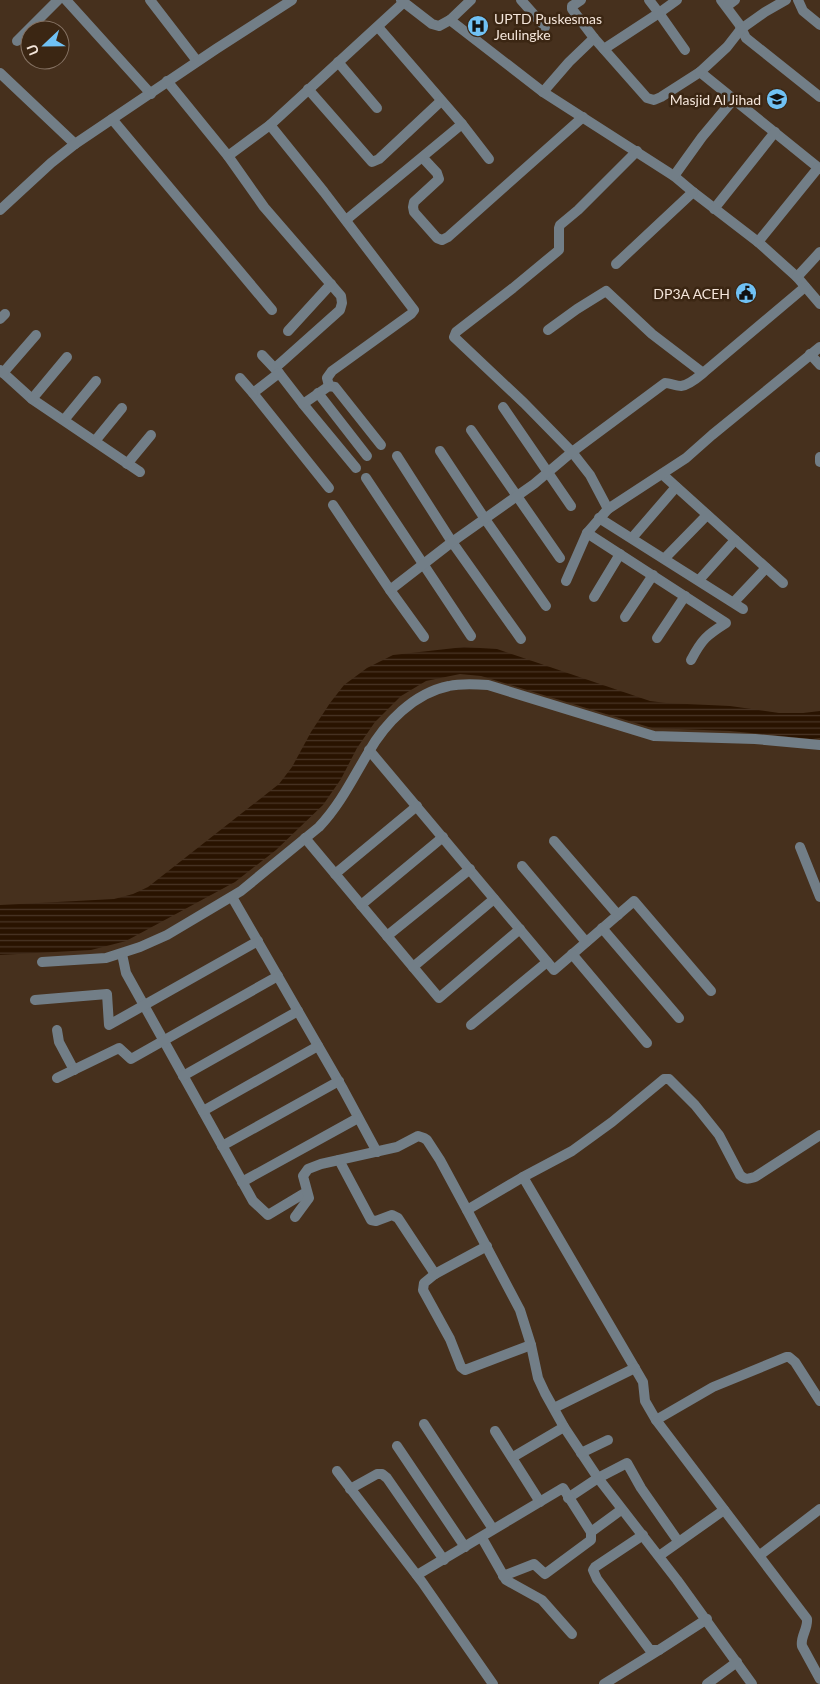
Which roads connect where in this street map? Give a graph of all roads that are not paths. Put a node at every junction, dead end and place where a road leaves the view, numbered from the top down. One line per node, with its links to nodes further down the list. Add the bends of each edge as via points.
1 (58, 0): 21 (street)
2 (66, 0): 31 (street)
3 (150, 0): 24 (street)
4 (471, 0): 15 (street)
5 (521, 0): 18 (street)
6 (580, 0): 20 (street, via 572,9)
7 (648, 0): 14 (street)
8 (677, 0): 14 (street)
9 (786, 0): 19 (street)
10 (798, 0): 16 (street, via 802,11)
11 (288, 1): 24 (street)
12 (403, 1): 15 (street, via 436,25); 17 (street)
13 (728, 2): 19 (street)
14 (659, 13): 22 (street); 23 (street)
15 (450, 20): 30 (street)
16 (820, 25)
17 (378, 27): 25 (street); 34 (street)
18 (545, 27)
19 (741, 29): 26 (street); 32 (street, via 746,38)
20 (594, 38): 22 (street); 30 (street)
21 (17, 41)
22 (604, 49): 26 (street, via 647,98 654,100)
23 (685, 50)
24 (197, 61): 28 (street)
25 (338, 62): 29 (street); 35 (street)
26 (700, 72): 33 (street)
27 (0, 73): 41 (street)
28 (167, 81): 31 (street); 43 (street)
29 (308, 89): 34 (street, via 372,162 379,160); 39 (street)
30 (543, 92): 36 (street)
31 (151, 94): 37 (street)
32 (820, 97)
33 (733, 100): 40 (street); 47 (street)
34 (441, 101): 38 (street)
35 (377, 108)
36 (583, 117): 42 (street); 44 (street, via 442,240 414,212 414,202 439,179)
37 (112, 120): 41 (street); 59 (street)
38 (462, 124): 44 (street); 45 (street)
39 (270, 125): 43 (street); 51 (street)
40 (775, 132): 46 (street); 49 (street)
41 (75, 144): 50 (street)
42 (637, 151): 47 (street); 86 (street, via 560,225 558,250 454,335)
43 (228, 156): 56 (street, via 264,207)
44 (423, 158): 51 (street)
45 (489, 159)
46 (819, 168): 52 (street)
47 (674, 176): 48 (street)
48 (693, 192): 49 (street); 54 (street)
49 (714, 209): 52 (street)
50 (0, 210)
51 (346, 220): 73 (street, via 414,310 332,371 327,378)
52 (758, 242): 55 (street)
53 (820, 252): 55 (street)
54 (616, 264)
55 (797, 277): 57 (street)
56 (331, 284): 61 (street); 68 (street, via 341,296 340,310)
57 (805, 287): 58 (street); 70 (street)
58 (820, 304)
59 (272, 310)
60 (548, 330): 70 (street, via 606,292)
61 (288, 331)
62 (36, 335): 69 (street)
63 (820, 347): 64 (street)
64 (810, 354): 67 (street); 95 (street, via 692,453)
65 (262, 355): 68 (street)
66 (67, 358): 76 (street)
67 (820, 365)
68 (277, 370): 74 (street); 77 (street)
69 (1, 372): 76 (street)
70 (703, 374): 86 (street, via 684,385 665,383)
71 (240, 378): 74 (street)
72 (96, 381): 80 (street)
73 (329, 386): 75 (street); 84 (street, via 335,387)
74 (253, 393): 98 (street)
75 (318, 394): 77 (street); 87 (street)
76 (32, 399): 80 (street)
77 (303, 404): 92 (street)
78 (503, 407): 94 (street)
79 (122, 408): 83 (street)
80 (64, 420): 83 (street)
81 (471, 430): 99 (street)
82 (151, 435): 91 (street)
83 (95, 441): 91 (street)
84 (381, 445)
85 (440, 451): 105 (street)
86 (572, 452): 94 (street); 102 (street, via 590,475)
87 (367, 456)
88 (396, 456): 109 (street)
89 (820, 458): 90 (street)
90 (820, 462)
91 (127, 464): 93 (street)
92 (356, 468)
93 (140, 472)
94 (548, 473): 99 (street); 101 (street)
95 (662, 474): 97 (street); 102 (street)
96 (366, 478): 113 (street)
97 (676, 487): 103 (street); 107 (street)
98 (329, 488)
99 (517, 497): 105 (street); 111 (street)
100 (333, 504): 119 (street)
101 (571, 506)
102 (608, 509): 104 (street)
103 (707, 514): 108 (street); 112 (street)
104 (599, 518): 106 (street); 107 (street)
105 (485, 519): 109 (street); 123 (street)
106 (588, 533): 110 (street); 116 (street)
107 (632, 538): 112 (street)
108 (735, 540): 114 (street); 117 (street)
109 (452, 542): 113 (street); 129 (street)
110 (620, 554): 115 (street); 121 (street)
111 (560, 558)
112 (665, 558): 117 (street)
113 (422, 565): 119 (street); 126 (street)
114 (766, 568): 118 (street); 122 (street)
115 (653, 575): 120 (street); 125 (street)
116 (566, 580)
117 (699, 580): 122 (street)
118 (783, 583)
119 (390, 590): 127 (street)
120 (685, 596): 128 (street); 130 (street, via 726,623 700,643)
121 (594, 597)
122 (734, 602): 124 (street)
123 (546, 606)
124 (743, 609)
125 (625, 618)
126 (471, 636)
127 (424, 637)
128 (658, 638)
129 (521, 639)
130 (691, 660)
131 (820, 745): 132 (street, via 756,739 654,736 488,685 468,684 432,690 413,702)
132 (369, 750): 133 (street); 135 (street, via 328,818)
133 (417, 806): 134 (street); 141 (street)
134 (443, 837): 139 (street); 145 (street)
135 (305, 838): 141 (street); 143 (street)
136 (554, 841): 146 (street)
137 (800, 847): 140 (street)
138 (522, 866): 151 (street)
139 (470, 869): 144 (street); 149 (street)
140 (815, 872): 142 (street)
141 (335, 874): 145 (street)
142 (820, 896)
143 (232, 897): 150 (street); 152 (street, via 167,935)
144 (494, 899): 148 (street); 156 (street)
145 (361, 905): 149 (street)
146 (618, 915): 147 (street); 158 (street, via 634,901)
147 (602, 928): 151 (street); 162 (street)
148 (520, 930): 155 (street); 156 (street, via 439,998)
149 (387, 936): 156 (street)
150 (258, 941): 157 (street); 160 (street)
151 (586, 942): 153 (street)
152 (122, 954): 154 (street); 160 (street, via 126,973)
153 (572, 954): 155 (street, via 554,970); 166 (street)
154 (42, 962)
155 (547, 962): 163 (street)
156 (413, 967)
157 (278, 976): 161 (street); 165 (street)
158 (711, 991)
159 (35, 1000): 160 (street, via 107,994 109,1025)
160 (144, 1005): 165 (street)
161 (298, 1011): 167 (street); 169 (street)
162 (678, 1018)
163 (471, 1025)
164 (57, 1030): 168 (street, via 59,1042)
165 (164, 1041): 168 (street, via 131,1059 119,1048); 169 (street)
166 (647, 1043)
167 (318, 1046): 171 (street); 172 (street)
168 (74, 1070): 170 (street)
169 (183, 1076): 172 (street)
170 (57, 1078)
171 (339, 1082): 173 (street); 175 (street)
172 (203, 1111): 175 (street)
173 (358, 1118): 176 (street); 179 (street)
174 (820, 1135): 178 (street, via 755,1178 743,1179 719,1135 696,1105 669,1079 664,1079 572,1151)
175 (222, 1146): 179 (street)
176 (377, 1152): 177 (street); 181 (street, via 397,1147 418,1136 424,1138)
177 (339, 1160): 182 (street, via 321,1164 304,1173 309,1198); 184 (street, via 371,1220 392,1215 398,1218)
178 (523, 1177): 181 (street); 186 (street)
179 (242, 1182): 180 (street, via 253,1201 268,1215)
180 (304, 1194)
181 (467, 1210): 183 (street)
182 (295, 1217)
183 (487, 1246): 184 (street); 185 (street, via 520,1310)
184 (436, 1274): 185 (street, via 424,1283 423,1290 463,1369)
185 (531, 1344): 188 (street, via 538,1378)
186 (635, 1368): 188 (street); 189 (street)
187 (820, 1401): 189 (street, via 795,1362 786,1357 713,1387)
188 (554, 1408): 191 (street)
189 (656, 1420): 204 (street)
190 (424, 1424): 205 (street)
191 (564, 1427): 195 (street); 196 (street)
192 (495, 1431): 196 (street)
193 (608, 1440): 195 (street)
194 (398, 1446): 210 (street)
195 (581, 1453): 198 (street)
196 (512, 1457): 201 (street)
197 (337, 1471): 199 (street)
198 (598, 1478): 200 (street); 203 (street); 209 (street, via 629,1464 641,1488)
199 (350, 1489): 213 (street, via 382,1474); 214 (street)
200 (568, 1498): 201 (street, via 563,1488); 206 (street)
201 (540, 1502): 205 (street)
202 (820, 1509): 211 (street)
203 (621, 1510): 206 (street); 207 (street)
204 (724, 1510): 209 (street); 211 (street)
205 (493, 1529): 208 (street)
206 (591, 1532): 215 (street, via 590,1541 545,1574 534,1564)
207 (643, 1535): 212 (street); 218 (street, via 593,1570 650,1650)
208 (482, 1538): 210 (street); 215 (street)
209 (678, 1541): 212 (street)
210 (465, 1547): 213 (street)
211 (760, 1555): 220 (street, via 807,1619 801,1642)
212 (659, 1556): 216 (street)
213 (444, 1560): 214 (street)
214 (418, 1575): 221 (street)
215 (503, 1576): 217 (street, via 542,1600)
216 (707, 1619): 218 (street); 219 (street)
217 (572, 1634)
218 (659, 1650): 222 (street)
219 (737, 1662): 223 (street); 224 (street)
220 (820, 1679)
221 (493, 1684)
222 (604, 1684)
223 (707, 1684)
224 (752, 1684)

